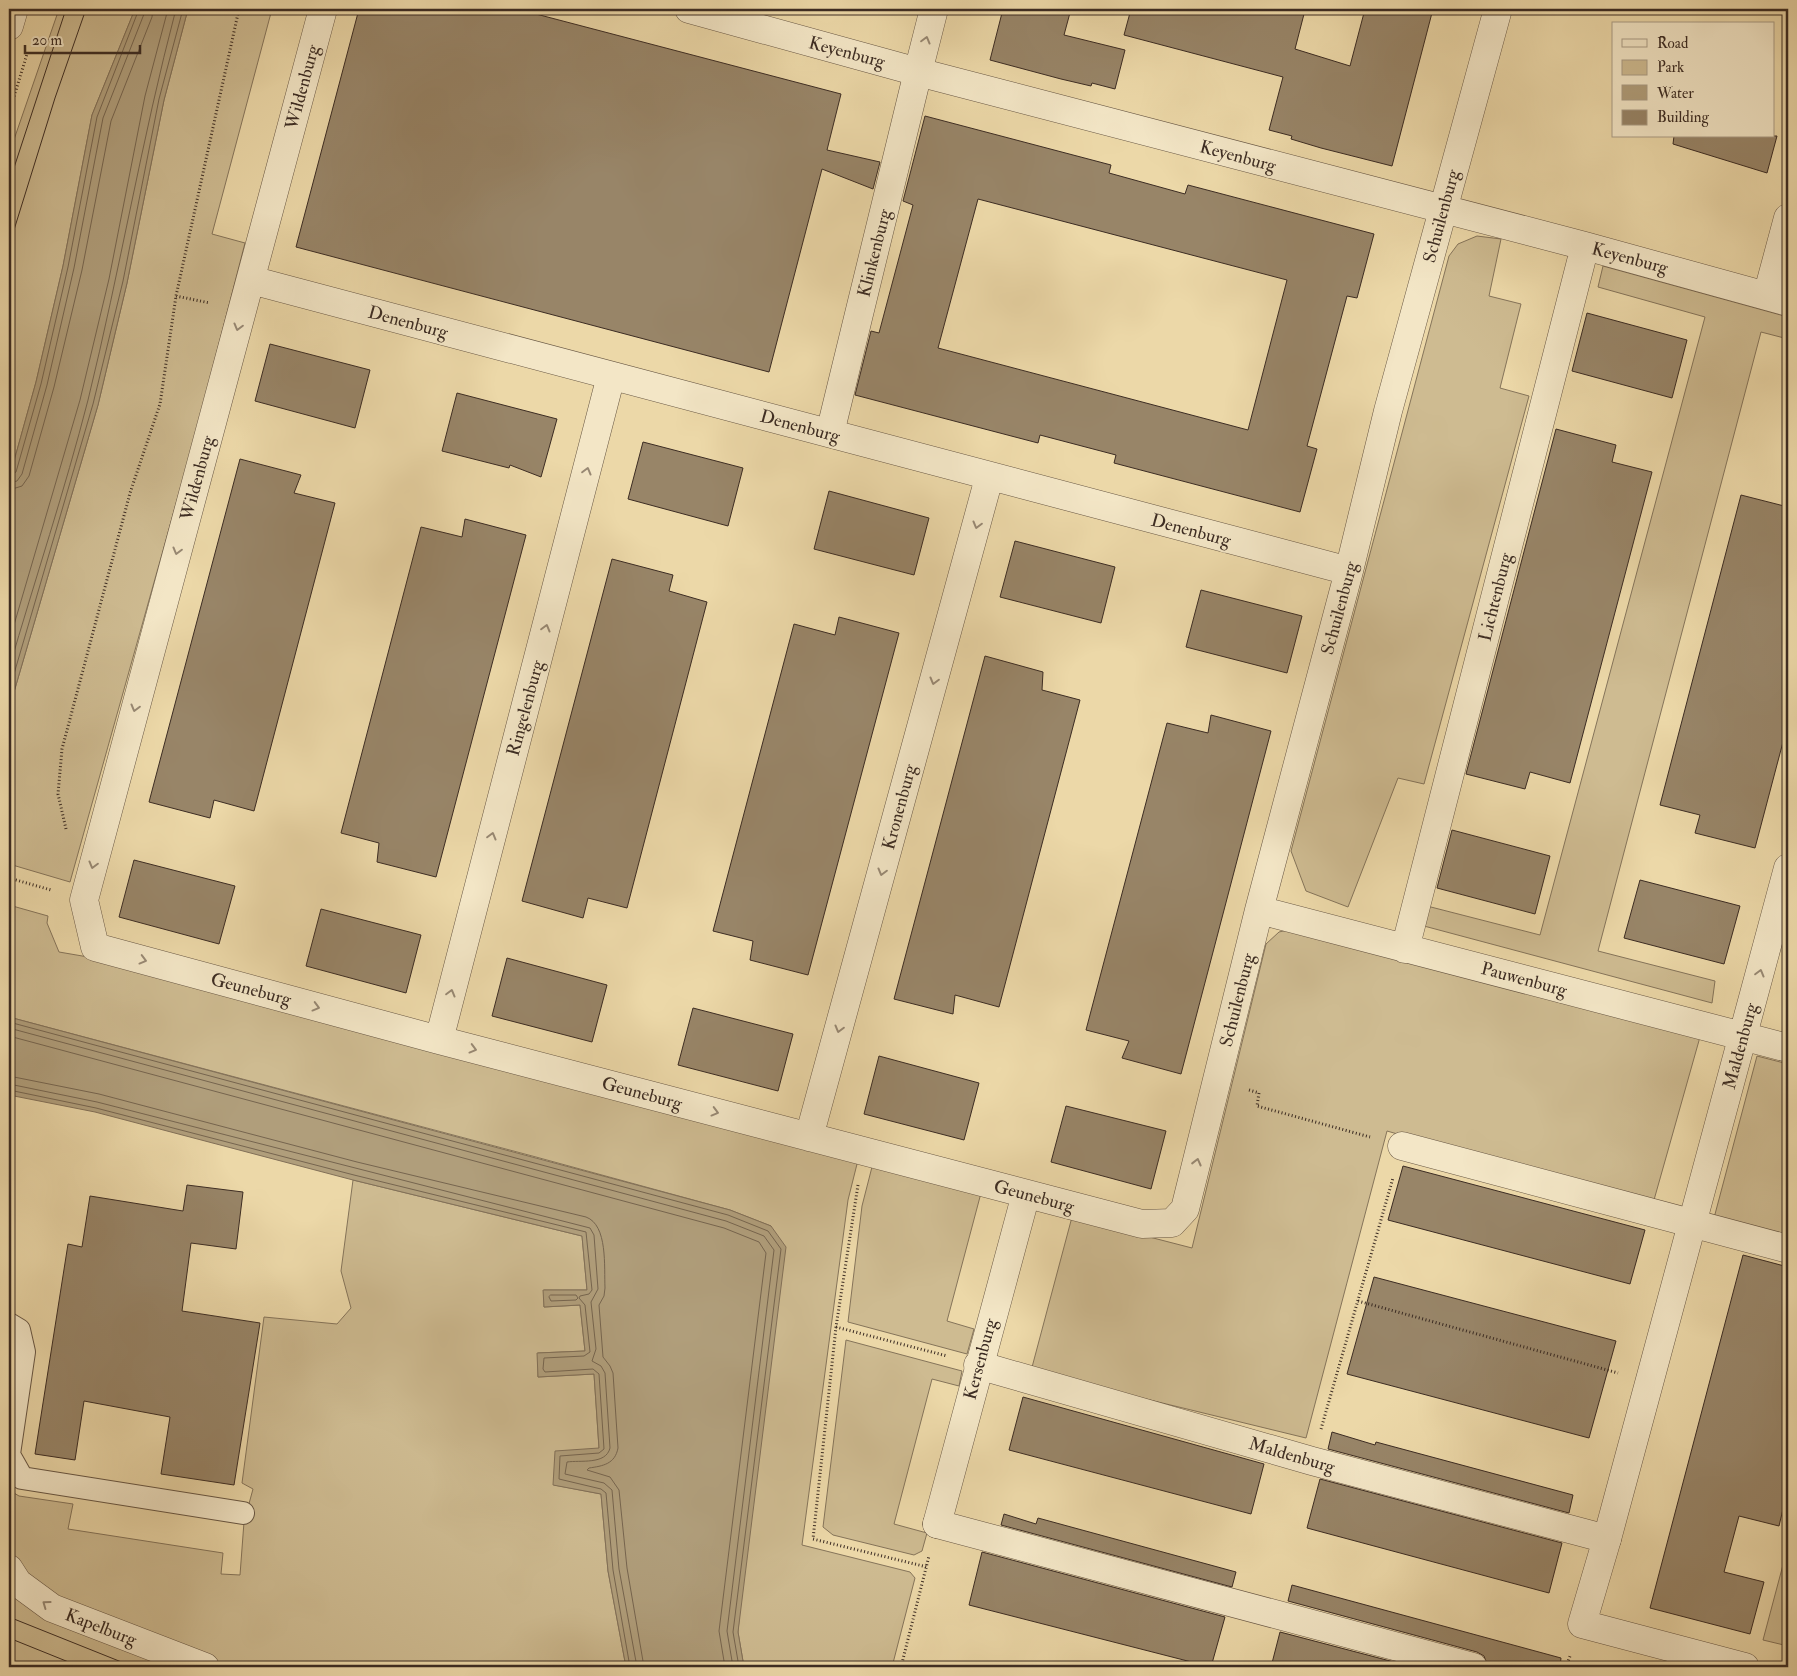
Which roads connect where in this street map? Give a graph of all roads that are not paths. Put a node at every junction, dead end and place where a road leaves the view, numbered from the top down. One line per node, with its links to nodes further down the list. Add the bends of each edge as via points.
1 (14, 9): 6 (street)
2 (324, 9): 11 (street, Wildenburg)
3 (689, 9): 7 (street, Keyenburg)
4 (934, 9): 7 (street, Klinkenburg, one-way to 4)
5 (1498, 9): 8 (street, Schuilenburg)
6 (9, 26)
7 (918, 72): 8 (street, Keyenburg); 14 (street, Klinkenburg)
8 (1442, 210): 10 (street, Keyenburg); 16 (street, Schuilenburg)
9 (1788, 218): 12 (street)
10 (1585, 246): 12 (street, Keyenburg); 20 (street, Lichtenburg)
11 (251, 280): 13 (street, Denenburg); 19 (street, Wildenburg, one-way to 19, via 84,900)
12 (1778, 299)
13 (611, 376): 14 (street, Denenburg); 22 (street, Ringelenburg, one-way to 13)
14 (830, 433): 15 (street, Denenburg)
15 (989, 478): 16 (street, Denenburg); 24 (street, Kronenburg, one-way to 24)
16 (1349, 571): 18 (street, Schuilenburg)
17 (1788, 868): 21 (street, Maldenburg, one-way to 17)
18 (1259, 910): 20 (street, Pauwenburg); 27 (street, Schuilenburg, one-way to 18)
19 (96, 947): 22 (street, Geuneburg, one-way to 22)
20 (1405, 948): 21 (street, Pauwenburg)
21 (1742, 1036): 23 (street, Pauwenburg); 28 (street, Maldenburg)
22 (439, 1040): 24 (street, Geuneburg, one-way to 24)
23 (1788, 1048)
24 (809, 1137): 26 (street, Geuneburg)
25 (1402, 1146): 28 (street)
26 (1026, 1194): 27 (street, Geuneburg, via 1142,1224 1172,1223); 31 (street, Kersenburg)
27 (1185, 1209)
28 (1692, 1224): 29 (street); 34 (street, Maldenburg)
29 (1788, 1250)
30 (9, 1324): 32 (lane, via 18,1330 24,1352)
31 (978, 1364): 34 (street, Maldenburg, via 1312,1461); 37 (street, Kersenburg, via 937,1524)
32 (9, 1455): 33 (lane, via 22,1478)
33 (243, 1513)
34 (1607, 1539): 38 (street, Maldenburg, via 1582,1624)
35 (9, 1569): 36 (street, Kapelburg, one-way to 35, via 52,1608 18,1583)
36 (205, 1667)
37 (1474, 1667)
38 (1745, 1667)

